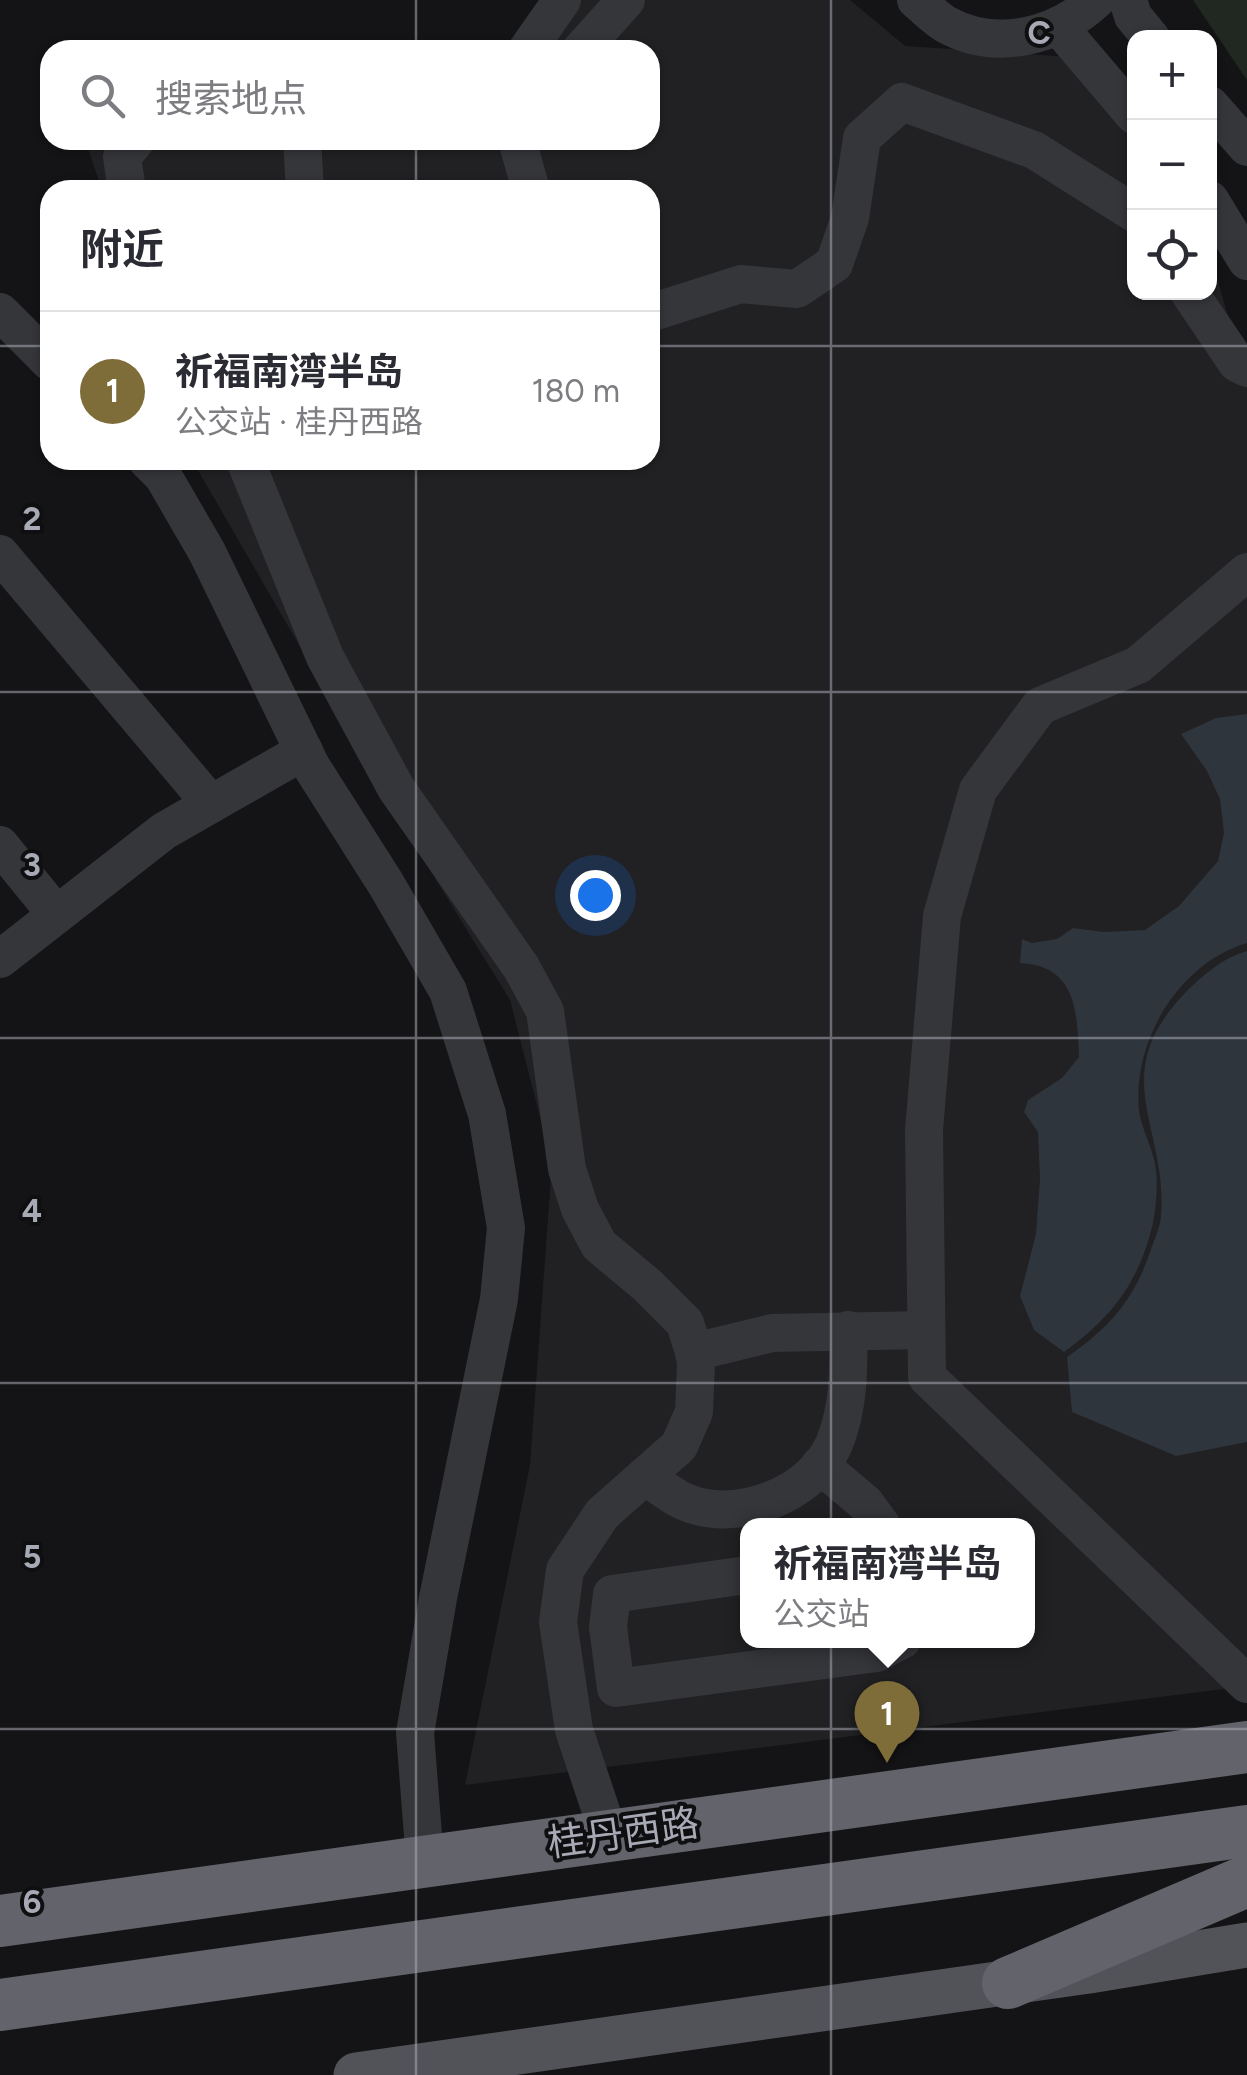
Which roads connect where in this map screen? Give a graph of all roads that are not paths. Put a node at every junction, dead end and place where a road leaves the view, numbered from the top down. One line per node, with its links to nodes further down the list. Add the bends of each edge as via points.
1 (562, 0): 8 (street)
2 (626, 0): 9 (street)
3 (916, 0): 6 (street, via 948,26 990,38)
4 (1096, 0): 6 (street)
5 (1128, 0): 7 (street)
6 (1059, 27): 10 (street)
7 (1144, 30)
8 (534, 40)
9 (590, 40)
10 (1127, 107)
11 (1217, 113): 12 (street)
12 (1247, 147)
13 (127, 150): 15 (street)
14 (303, 150): 16 (street)
15 (126, 180)
16 (304, 180)
17 (1129, 210): 21 (street, via 1034,150 902,102 862,138 850,218 834,264 797,289 741,284)
18 (1216, 210): 19 (street)
19 (1247, 261)
20 (1194, 300): 24 (street)
21 (660, 310)
22 (0, 312): 23 (street)
23 (40, 352)
24 (1247, 368)
25 (157, 470): 29 (street, via 207,552)
26 (249, 470): 36 (street, via 325,658 396,788 545,1012 567,1169 598,1245 685,1323)
27 (0, 554): 30 (street)
28 (1247, 572): 35 (street, via 1138,665 1040,706 978,790 942,916 924,1130)
29 (304, 750): 30 (street); 46 (street, via 448,991 487,1114 506,1228 499,1300 415,1733)
30 (211, 804): 32 (street, via 164,831)
31 (0, 845): 32 (street)
32 (56, 914): 33 (street)
33 (0, 959)
34 (848, 1330): 35 (street); 36 (street, via 772,1333); 37 (street, via 849,1384 834,1444)
35 (926, 1330): 42 (street, via 927,1377)
36 (694, 1352): 38 (street, via 694,1412 678,1446)
37 (820, 1465): 38 (street, via 811,1479 769,1501 723,1509 685,1502); 39 (street)
38 (645, 1476): 45 (street, via 602,1514 565,1570 558,1622 574,1730)
39 (876, 1518)
40 (740, 1576): 41 (street, via 612,1594 608,1628 616,1688)
41 (887, 1648)
42 (1247, 1684)
43 (1247, 1746): 45 (highway, 桂丹西路)
44 (1247, 1831): 51 (highway)
45 (609, 1835): 46 (highway, 桂丹西路)
46 (424, 1861): 48 (highway, 桂丹西路)
47 (1247, 1881): 50 (highway)
48 (0, 1920)
49 (1247, 1945): 50 (main road)
50 (1008, 1983): 52 (main road)
51 (0, 2005)
52 (356, 2075)

